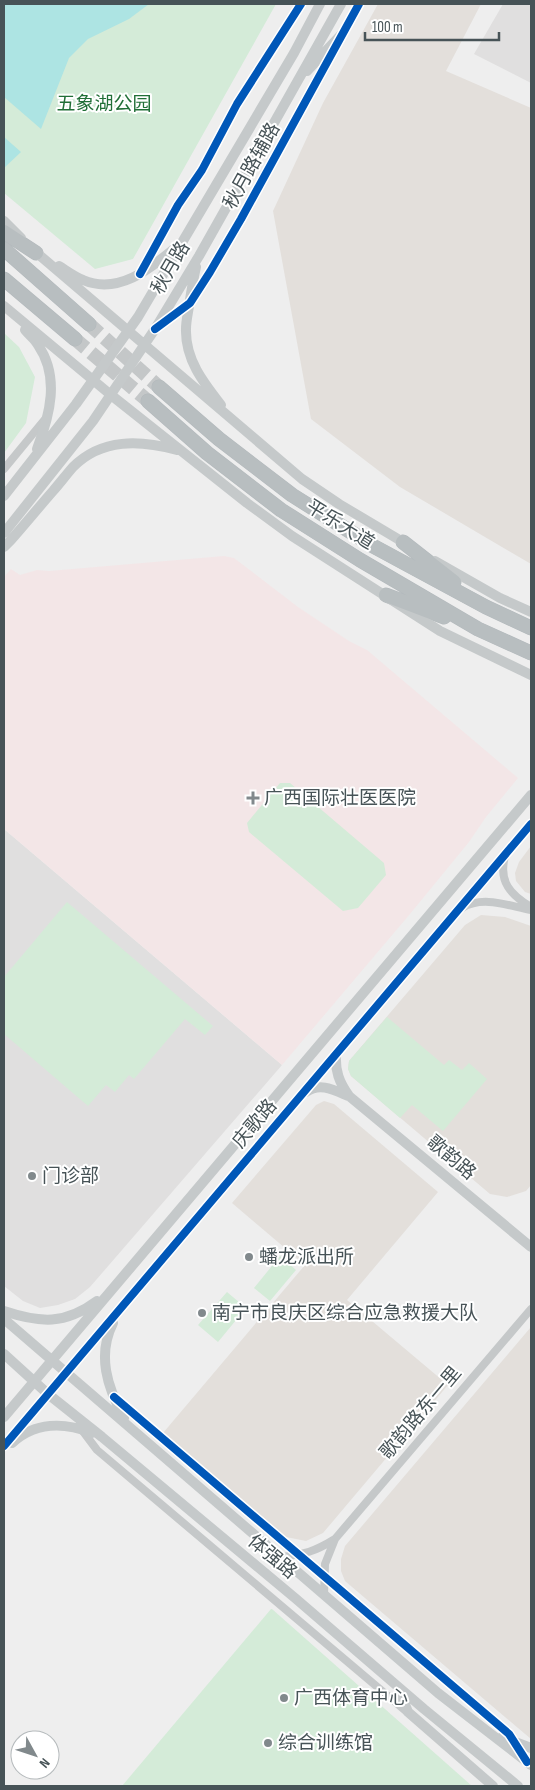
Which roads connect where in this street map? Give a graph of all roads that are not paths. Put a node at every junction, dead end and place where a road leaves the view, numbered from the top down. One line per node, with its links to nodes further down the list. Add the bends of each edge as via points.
1 (301, 4): 13 (street, via 238,104)
2 (320, 4): 9 (main road, 秋月路)
3 (341, 4): 6 (main road, 秋月路)
4 (359, 4): 5 (street, 秋月路辅路)
5 (341, 35): 6 (main road); 15 (street, 秋月路辅路, via 242,218)
6 (296, 82): 12 (main road, 秋月路)
7 (4, 221): 11 (main road)
8 (4, 232): 11 (highway)
9 (183, 240): 13 (main road); 19 (main road, 秋月路)
10 (4, 249): 17 (highway)
11 (36, 253): 13 (main road, via 84,281 112,284); 19 (main road)
12 (199, 256): 15 (main road); 18 (main road, 秋月路)
13 (140, 274)
14 (4, 279): 20 (highway)
15 (190, 303): 18 (street, 秋月路辅路); 27 (main road, via 186,328 187,347 193,364 202,381)
16 (4, 307): 22 (main road); 26 (main road, via 38,344 47,362 51,397)
17 (89, 324)
18 (156, 329): 21 (main road, 秋月路)
19 (128, 330): 21 (main road); 22 (main road, 秋月路)
20 (76, 339)
21 (145, 344): 24 (main road, 秋月路); 27 (main road)
22 (93, 380): 24 (main road); 29 (main road, 秋月路)
23 (160, 387): 36 (highway, 平乐大道, via 292,496 373,546)
24 (110, 395): 28 (main road); 32 (main road, 秋月路)
25 (148, 401): 39 (highway, 平乐大道, via 207,453 281,510)
26 (48, 414): 29 (main road); 30 (street)
27 (237, 425): 33 (main road, via 302,479)
28 (181, 451): 34 (main road, via 140,442 109,446 93,453 74,466); 35 (main road, via 292,536)
29 (32, 460): 31 (main road, 秋月路)
30 (4, 468)
31 (4, 496)
32 (4, 533)
33 (403, 542): 36 (highway); 37 (main road, via 500,598)
34 (4, 546)
35 (386, 595): 39 (highway); 41 (main road, via 440,631)
36 (486, 607): 38 (highway, 平乐大道)
37 (531, 612)
38 (531, 628)
39 (478, 629): 40 (highway, 平乐大道)
40 (531, 653)
41 (531, 675)
42 (531, 795): 50 (main road, 庆歌路)
43 (531, 824): 44 (main road, 庆歌路)
44 (506, 853): 45 (street, via 503,865 507,885); 46 (main road, 庆歌路)
45 (531, 909): 46 (street, via 483,901)
46 (456, 912): 47 (main road, 庆歌路)
47 (336, 1054): 48 (main road, 歌韵路, via 338,1077); 49 (main road, 庆歌路)
48 (349, 1096): 49 (main road, 歌韵路, via 322,1087 311,1089); 51 (main road, 歌韵路)
49 (300, 1097): 52 (main road, 庆歌路)
50 (149, 1246): 52 (main road); 53 (main road, 庆歌路)
51 (531, 1247)
52 (163, 1258): 54 (main road, 庆歌路)
53 (112, 1290): 56 (main road, via 88,1307 58,1320 30,1319); 58 (main road, 庆歌路)
54 (126, 1302): 59 (main road, 庆歌路); 62 (main road, via 107,1334 104,1352 104,1366)
55 (531, 1309): 69 (street, 歌韵路东一里)
56 (5, 1312): 58 (main road, 体强路, via 18,1331)
57 (4, 1354): 60 (main road, 体强路)
58 (52, 1360): 59 (main road, 体强路); 60 (main road, 庆歌路)
59 (66, 1372): 61 (main road, 庆歌路); 65 (main road, 体强路)
60 (34, 1382): 61 (main road, 体强路); 64 (main road, 庆歌路)
61 (48, 1394): 63 (main road, 体强路); 68 (main road, 庆歌路)
62 (114, 1397): 65 (main road); 70 (street)
63 (69, 1412): 66 (street); 67 (main road, 体强路)
64 (4, 1417)
65 (128, 1425): 71 (main road, 体强路)
66 (81, 1429): 67 (main road); 68 (main road, via 47,1426 32,1429); 75 (street, via 97,1450)
67 (102, 1437): 74 (main road, 体强路)
68 (4, 1448)
69 (335, 1539): 70 (street, 歌韵路东一里); 72 (street, 歌韵路东一里)
70 (299, 1555): 71 (street, 歌韵路东一里); 72 (street)
71 (281, 1557): 73 (main road, 体强路)
72 (324, 1576): 73 (street, 歌韵路东一里); 77 (street, via 509,1734)
73 (324, 1595): 76 (main road, 体强路)
74 (397, 1686): 75 (main road); 81 (main road, 体强路)
75 (408, 1712): 80 (main road)
76 (489, 1732): 77 (main road); 79 (main road, 体强路)
77 (515, 1743): 78 (main road); 79 (street)
78 (531, 1748)
79 (529, 1763)
80 (493, 1786)
81 (518, 1786)

